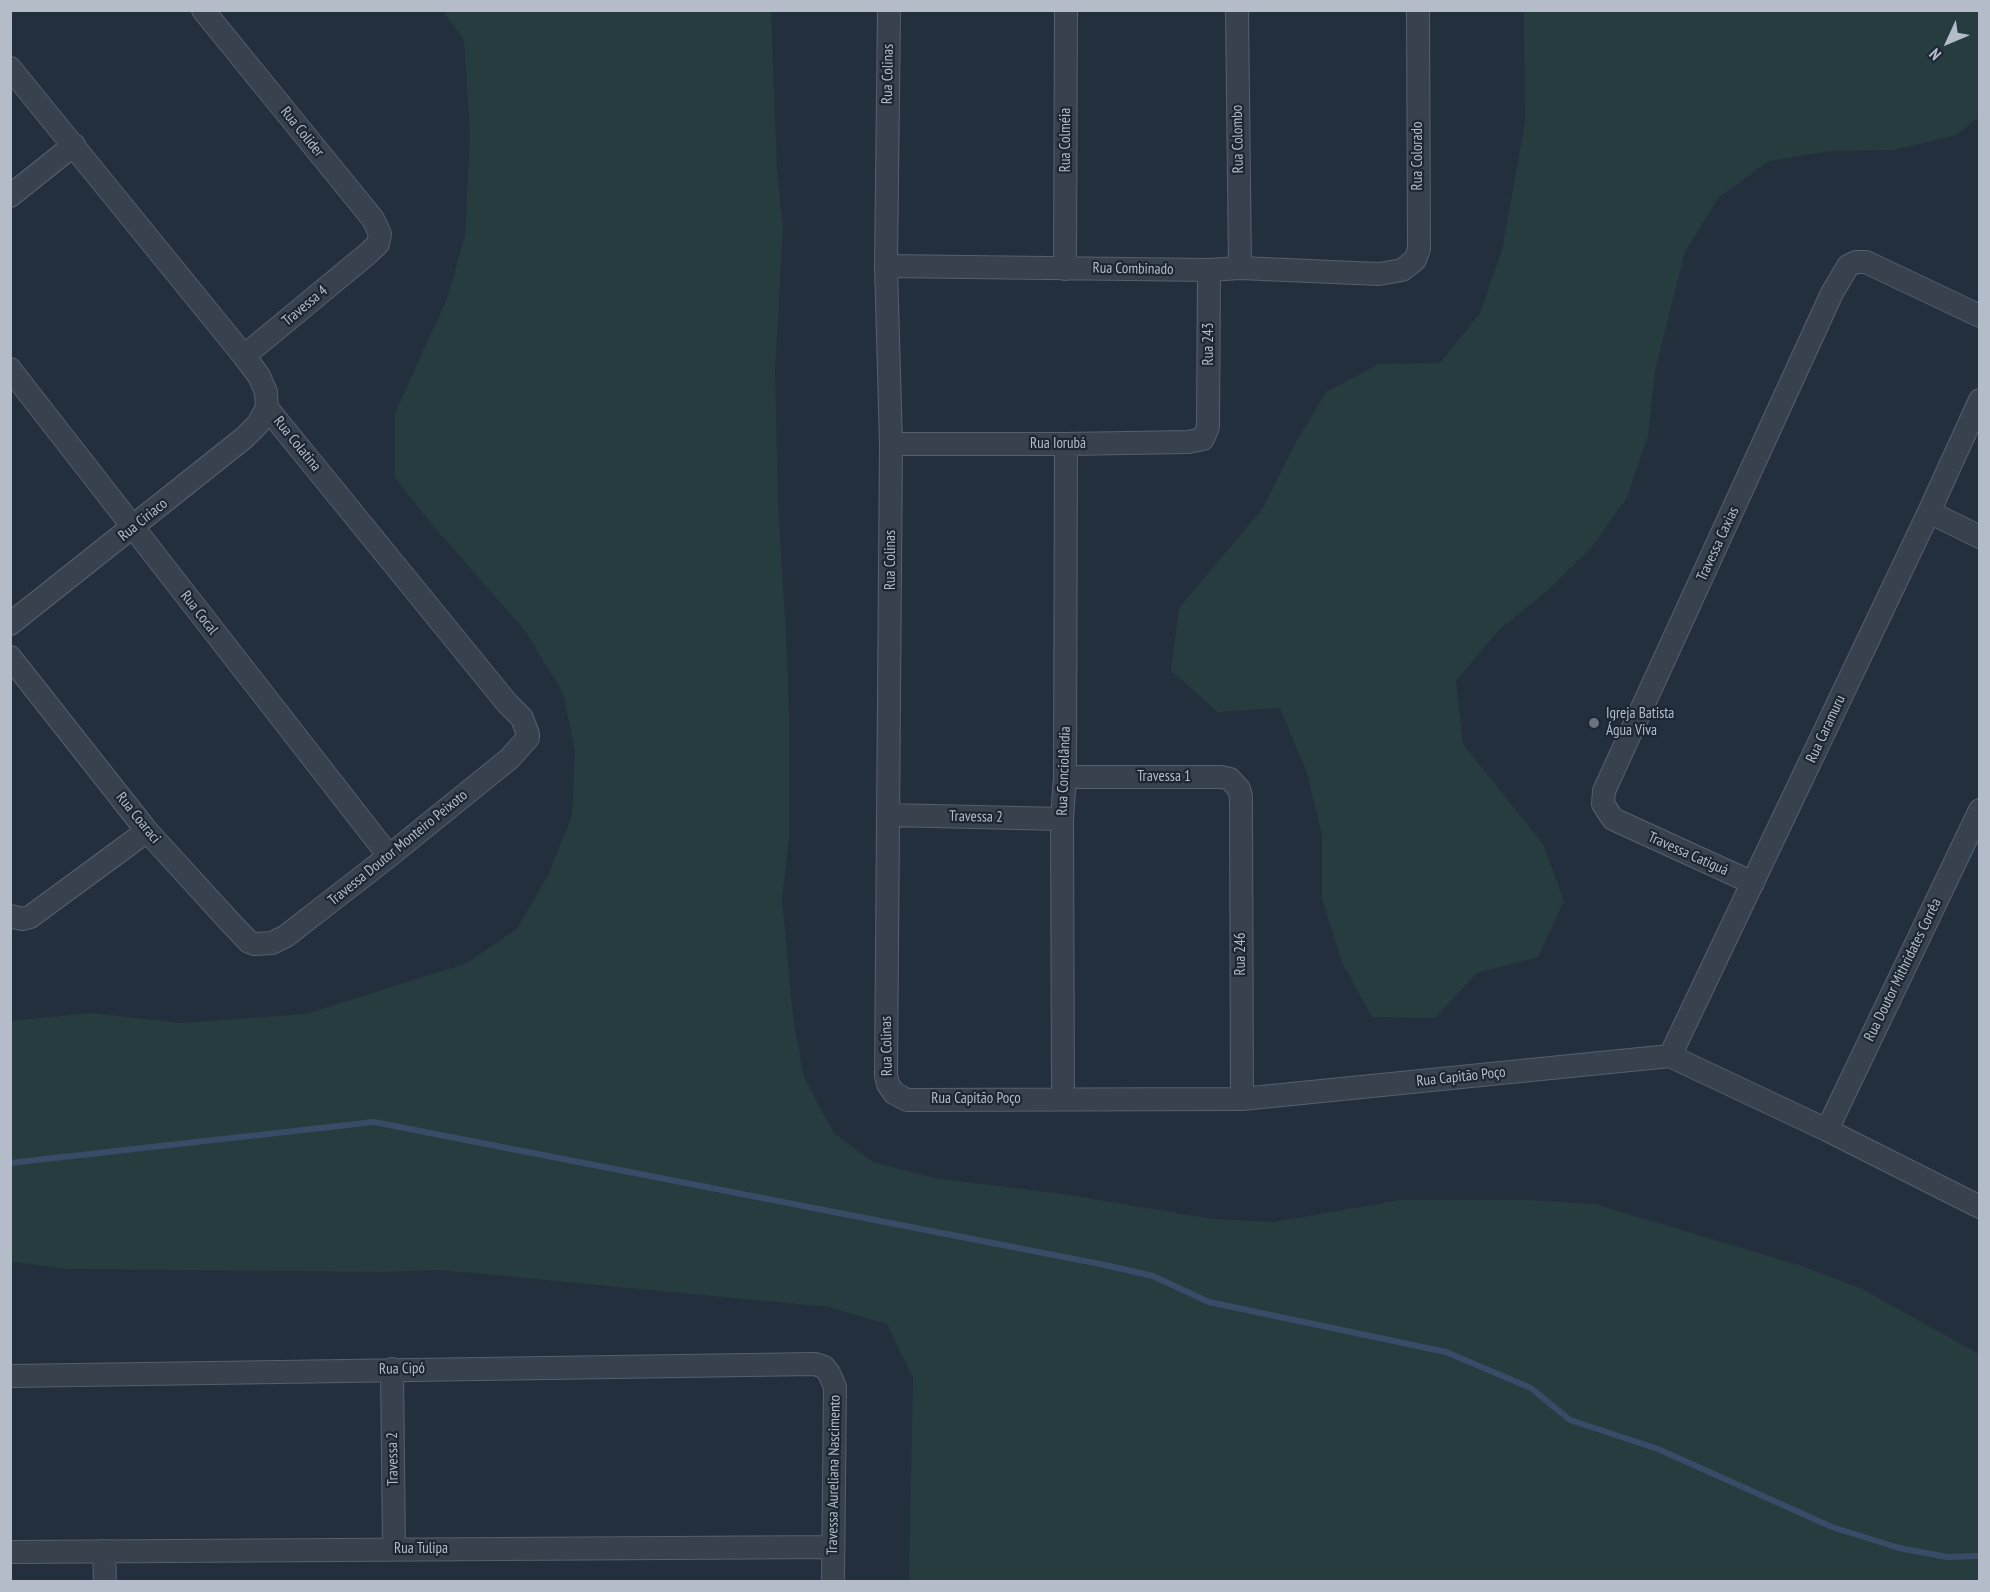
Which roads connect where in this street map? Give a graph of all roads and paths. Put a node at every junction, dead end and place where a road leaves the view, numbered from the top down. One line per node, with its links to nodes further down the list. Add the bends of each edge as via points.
1 (203, 10): 9 (street, Rua Colider, via 373,219 380,239)
2 (889, 10): 10 (street, Rua Colinas)
3 (1066, 10): 11 (street, Rua Colméia)
4 (1237, 10): 12 (street, Rua Colombo)
5 (1418, 10): 14 (street, Rua Colorado, via 1419,249 1408,267)
6 (10, 68): 7 (street, Rua Colatina)
7 (74, 144): 8 (street); 16 (street, Rua Colatina)
8 (10, 196)
9 (365, 256): 16 (street, Travessa 4)
10 (886, 266): 11 (street, Rua Combinado); 21 (street, Rua Colinas)
11 (1065, 268): 13 (street, Rua Combinado)
12 (1240, 268): 13 (street, Rua Combinado); 14 (street, Rua Combinado)
13 (1209, 270): 20 (street, Rua 243)
14 (1379, 274)
15 (1980, 316): 34 (street, Travessa Caxias, via 1866,262 1848,266 1604,791 1605,809)
16 (244, 356): 19 (street, Rua Colatina, via 259,376)
17 (10, 369): 24 (street, Rua Cocal)
18 (1980, 400): 23 (street, Rua Caramuru)
19 (267, 408): 24 (street, Rua Ciriaco, via 244,438); 28 (street, Rua Colatina, via 522,718 528,738)
20 (1208, 418): 22 (street, Rua Iorubá, via 1207,434 1196,441)
21 (891, 444): 22 (street, Rua Iorubá); 32 (street, Rua Colinas)
22 (1066, 444): 29 (street, Rua Conciolândia)
23 (1929, 512): 25 (street); 37 (street, Rua Caramuru)
24 (133, 528): 26 (street, Rua Ciriaco); 36 (street, Rua Cocal)
25 (1980, 537)
26 (10, 624)
27 (10, 657): 35 (street, Rua Coaraci)
28 (508, 759): 36 (street, Travessa Doutor Monteiro Peixoto)
29 (1065, 777): 30 (street, Travessa 1, via 1221,777 1230,779 1239,789); 33 (street, Rua Conciolândia)
30 (1240, 809): 42 (street, Rua 246)
31 (1980, 810): 44 (street, Rua Doutor Mithridates Corrêa)
32 (889, 815): 33 (street, Travessa 2); 43 (street, Rua Colinas, via 886,1075 890,1089)
33 (1062, 819): 41 (street, Rua Conciolândia)
34 (1623, 825): 37 (street, Travessa Catiguá)
35 (147, 831): 38 (street, via 30,917); 39 (street, Rua Coaraci, via 249,942 263,944)
36 (389, 856): 39 (street, Travessa Doutor Monteiro Peixoto)
37 (1753, 883): 40 (street, Rua Caramuru)
38 (10, 916)
39 (286, 936)
40 (1670, 1056): 42 (street, Rua Capitão Poço); 44 (street)
41 (1063, 1099): 42 (street, Rua Capitão Poço); 43 (street, Rua Capitão Poço)
42 (1242, 1099)
43 (907, 1100)
44 (1827, 1130): 45 (street)
45 (1980, 1206)
46 (793, 1363): 47 (street, Rua Cipó); 49 (street, Travessa Aureliana Nascimento, via 824,1367 835,1388)
47 (392, 1369): 48 (street, Rua Cipó); 50 (street, Travessa 2)
48 (10, 1376)
49 (832, 1547): 50 (street, Rua Tulipa); 54 (street, Travessa Aureliana Nascimento)
50 (394, 1549): 51 (street, Rua Tulipa)
51 (104, 1551): 52 (street, Rua Tulipa); 53 (street)
52 (10, 1552)
53 (105, 1581)
54 (833, 1581)

